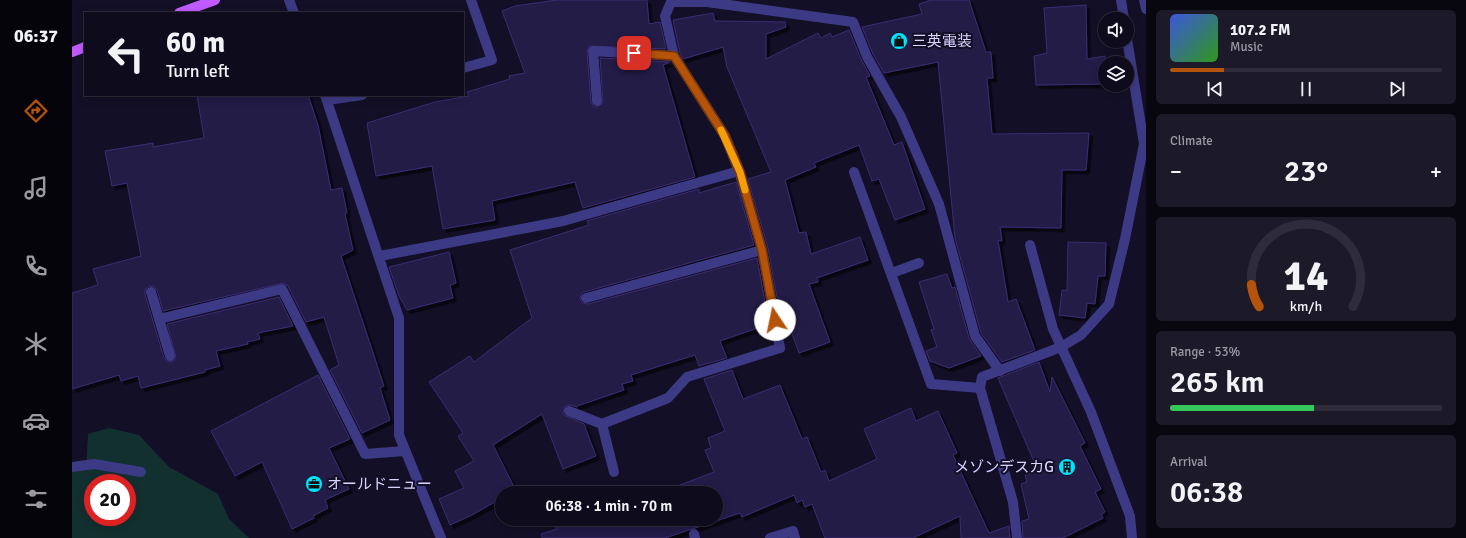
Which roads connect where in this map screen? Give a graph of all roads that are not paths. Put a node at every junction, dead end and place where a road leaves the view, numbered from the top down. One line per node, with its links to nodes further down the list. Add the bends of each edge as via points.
1 (215, 0): 8 (main road)
2 (289, 0): 9 (street)
3 (471, 0): 15 (street, via 492,60)
4 (1121, 0): 10 (street)
5 (1144, 0): 7 (street)
6 (670, 1): 14 (street, via 665,16); 31 (street, via 707,2 853,22 867,57 901,117 939,204 975,336)
7 (1146, 9)
8 (182, 12)
9 (294, 12)
10 (1123, 12)
11 (84, 47): 13 (main road)
12 (1128, 48): 29 (street, via 1144,144 1126,239 1109,304 1081,335)
13 (72, 52)
14 (674, 56): 18 (street, via 593,51); 19 (street, via 725,136)
15 (464, 68)
16 (344, 96): 17 (street)
17 (326, 97): 23 (street)
18 (597, 101)
19 (740, 172): 22 (street); 23 (street, via 563,221)
20 (854, 172): 25 (street)
21 (1030, 245): 29 (street, via 1053,329)
22 (762, 250): 27 (street); 34 (street, via 780,348 687,377 668,398)
23 (380, 256): 35 (street, via 399,318 399,435)
24 (919, 263): 25 (street)
25 (892, 273): 32 (street, via 931,384)
26 (152, 292): 28 (street)
27 (586, 298)
28 (159, 319): 30 (street); 35 (street, via 282,289 365,454)
29 (1061, 347): 31 (street); 43 (street, via 1091,412 1130,516)
30 (170, 356)
31 (1000, 372): 32 (street, via 982,377)
32 (980, 388): 42 (street, via 1012,502)
33 (569, 411): 34 (street)
34 (602, 424): 38 (street)
35 (405, 451): 39 (street)
36 (72, 467): 37 (street, via 94,464)
37 (141, 472)
38 (614, 472)
39 (441, 538)
40 (770, 538): 41 (street, via 793,531)
41 (795, 538)
42 (1018, 538)
43 (1132, 538)

